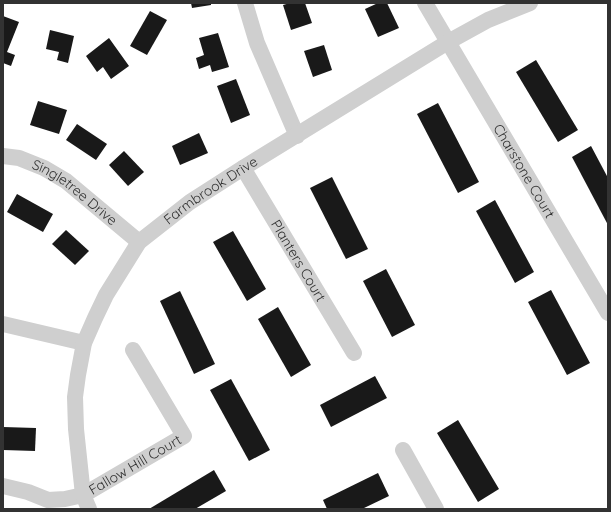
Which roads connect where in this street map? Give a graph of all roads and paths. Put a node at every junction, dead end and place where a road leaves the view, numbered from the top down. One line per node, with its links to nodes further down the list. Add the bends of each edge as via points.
1 (245, 3): 5 (street, via 257,43)
2 (425, 3): 4 (street, Charstone Court)
3 (530, 3): 4 (street, Farmbrook Drive, via 488,20)
4 (448, 42): 5 (street, Farmbrook Drive); 9 (street, Charstone Court)
5 (297, 136): 7 (street, Farmbrook Drive)
6 (3, 156): 8 (street, Singletree Drive, via 19,158 44,168 66,181)
7 (243, 168): 8 (street, Farmbrook Drive, via 190,202); 13 (street, Planters Court)
8 (139, 242): 11 (street, Farmbrook Drive, via 106,295)
9 (605, 303)
10 (3, 324): 11 (street)
11 (84, 343): 16 (street, Farmbrook Drive, via 75,397 76,429)
12 (133, 350): 16 (street, Fallow Hill Court, via 184,436)
13 (354, 353)
14 (403, 450): 17 (street)
15 (3, 486): 16 (street, via 48,500)
16 (86, 502)
17 (433, 508)

